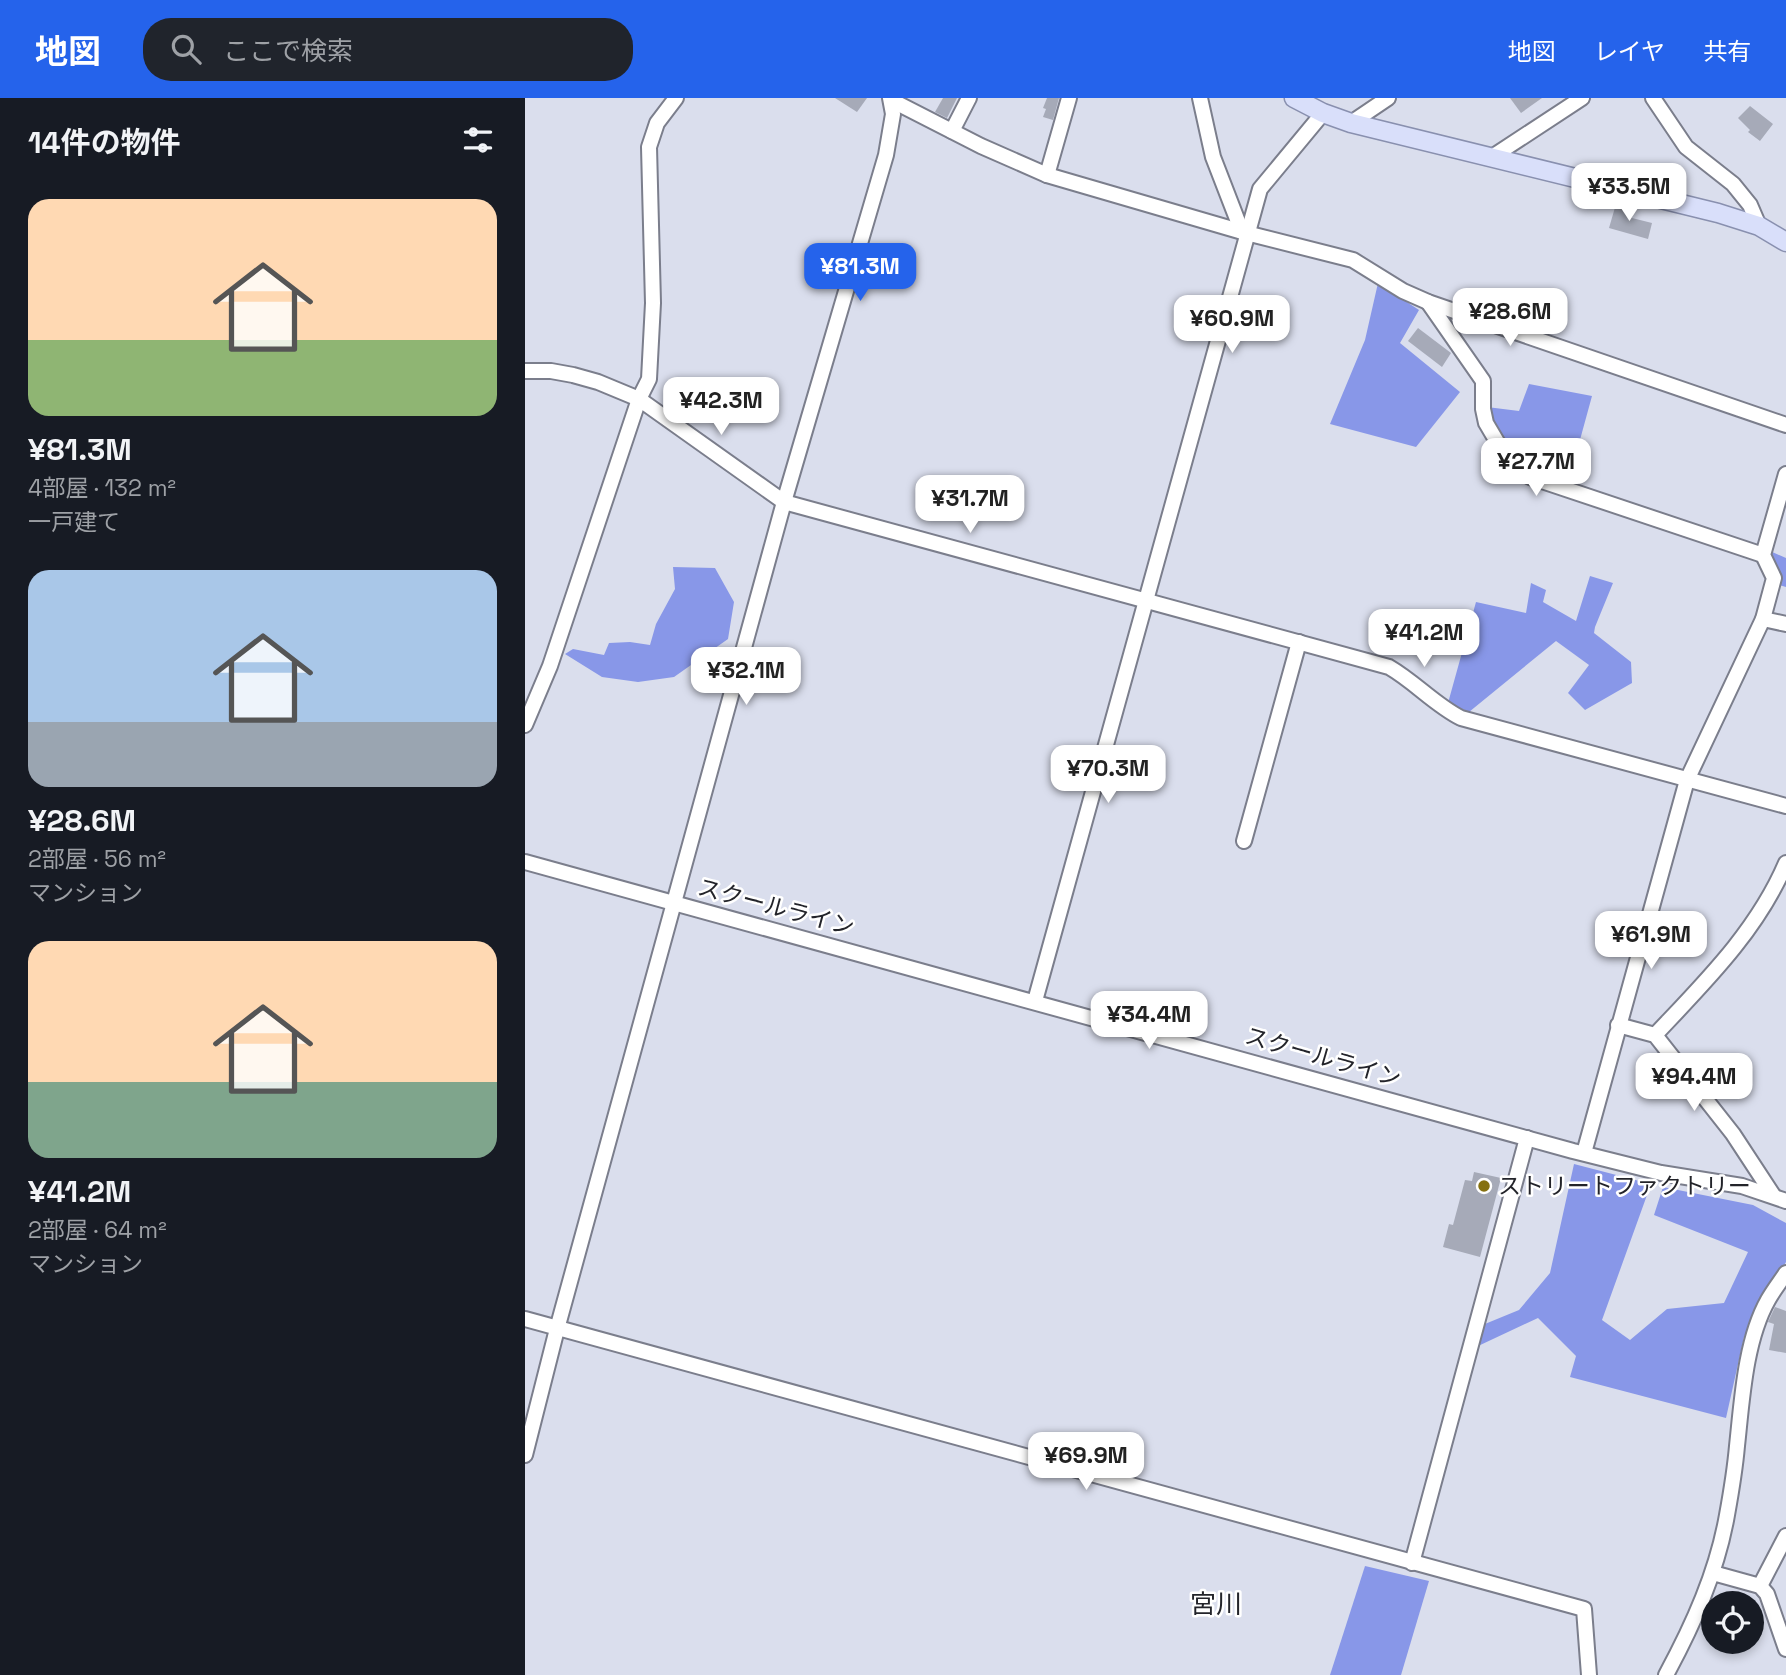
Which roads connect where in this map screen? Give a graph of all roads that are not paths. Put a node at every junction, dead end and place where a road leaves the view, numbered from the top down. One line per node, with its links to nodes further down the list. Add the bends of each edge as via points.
1 (676, 98): 20 (street, via 657,123 649,147 653,303 649,379)
2 (969, 98): 12 (street)
3 (1069, 98): 14 (street)
4 (1200, 98): 16 (street, via 1213,157)
5 (1294, 98): 10 (main road)
6 (1388, 98): 11 (street)
7 (1583, 98): 13 (street)
8 (1653, 98): 15 (street, via 1686,147 1733,184 1751,205)
9 (890, 99): 12 (street); 23 (street, via 893,114 885,155)
10 (1317, 106): 11 (main road); 16 (street, via 1260,189)
11 (1351, 123): 13 (main road)
12 (952, 131): 14 (street)
13 (1492, 157): 15 (main road)
14 (1047, 176): 16 (street)
15 (1759, 226): 17 (main road)
16 (1244, 232): 18 (street, via 1353,260); 25 (street)
17 (1784, 237)
18 (1428, 302): 21 (street); 24 (street, via 1483,381 1486,423 1512,467)
19 (525, 371): 20 (street, via 573,375)
20 (639, 399): 23 (street); 29 (street, via 550,666)
21 (1786, 425)
22 (1786, 474): 24 (street)
23 (784, 502): 25 (street); 35 (street)
24 (1763, 555): 26 (street, via 1774,578)
25 (1147, 601): 28 (street); 36 (street)
26 (1763, 618): 27 (street); 30 (street)
27 (1786, 624)
28 (1299, 642): 30 (street, via 1389,667 1461,719); 32 (street)
29 (525, 725)
30 (1686, 780): 31 (street); 37 (street)
31 (1786, 806)
32 (1244, 841)
33 (525, 862): 35 (street, スクールライン)
34 (1786, 863): 38 (street, via 1750,928)
35 (674, 902): 36 (street, スクールライン); 44 (street)
36 (1035, 1001): 39 (street, スクールライン)
37 (1618, 1025): 38 (street); 40 (street)
38 (1655, 1035): 41 (street)
39 (1527, 1138): 40 (street, スクールライン); 47 (street)
40 (1584, 1153): 41 (street, スクールライン)
41 (1780, 1198)
42 (1786, 1273): 48 (street, via 1767,1302 1742,1385 1727,1518)
43 (525, 1320): 44 (street)
44 (557, 1329): 45 (street); 47 (street)
45 (525, 1455)
46 (1786, 1536): 49 (street)
47 (1412, 1563): 51 (street, via 1584,1609)
48 (1713, 1573): 49 (street); 52 (street)
49 (1760, 1586): 50 (street)
50 (1786, 1649)
51 (1589, 1675)
52 (1666, 1675)

